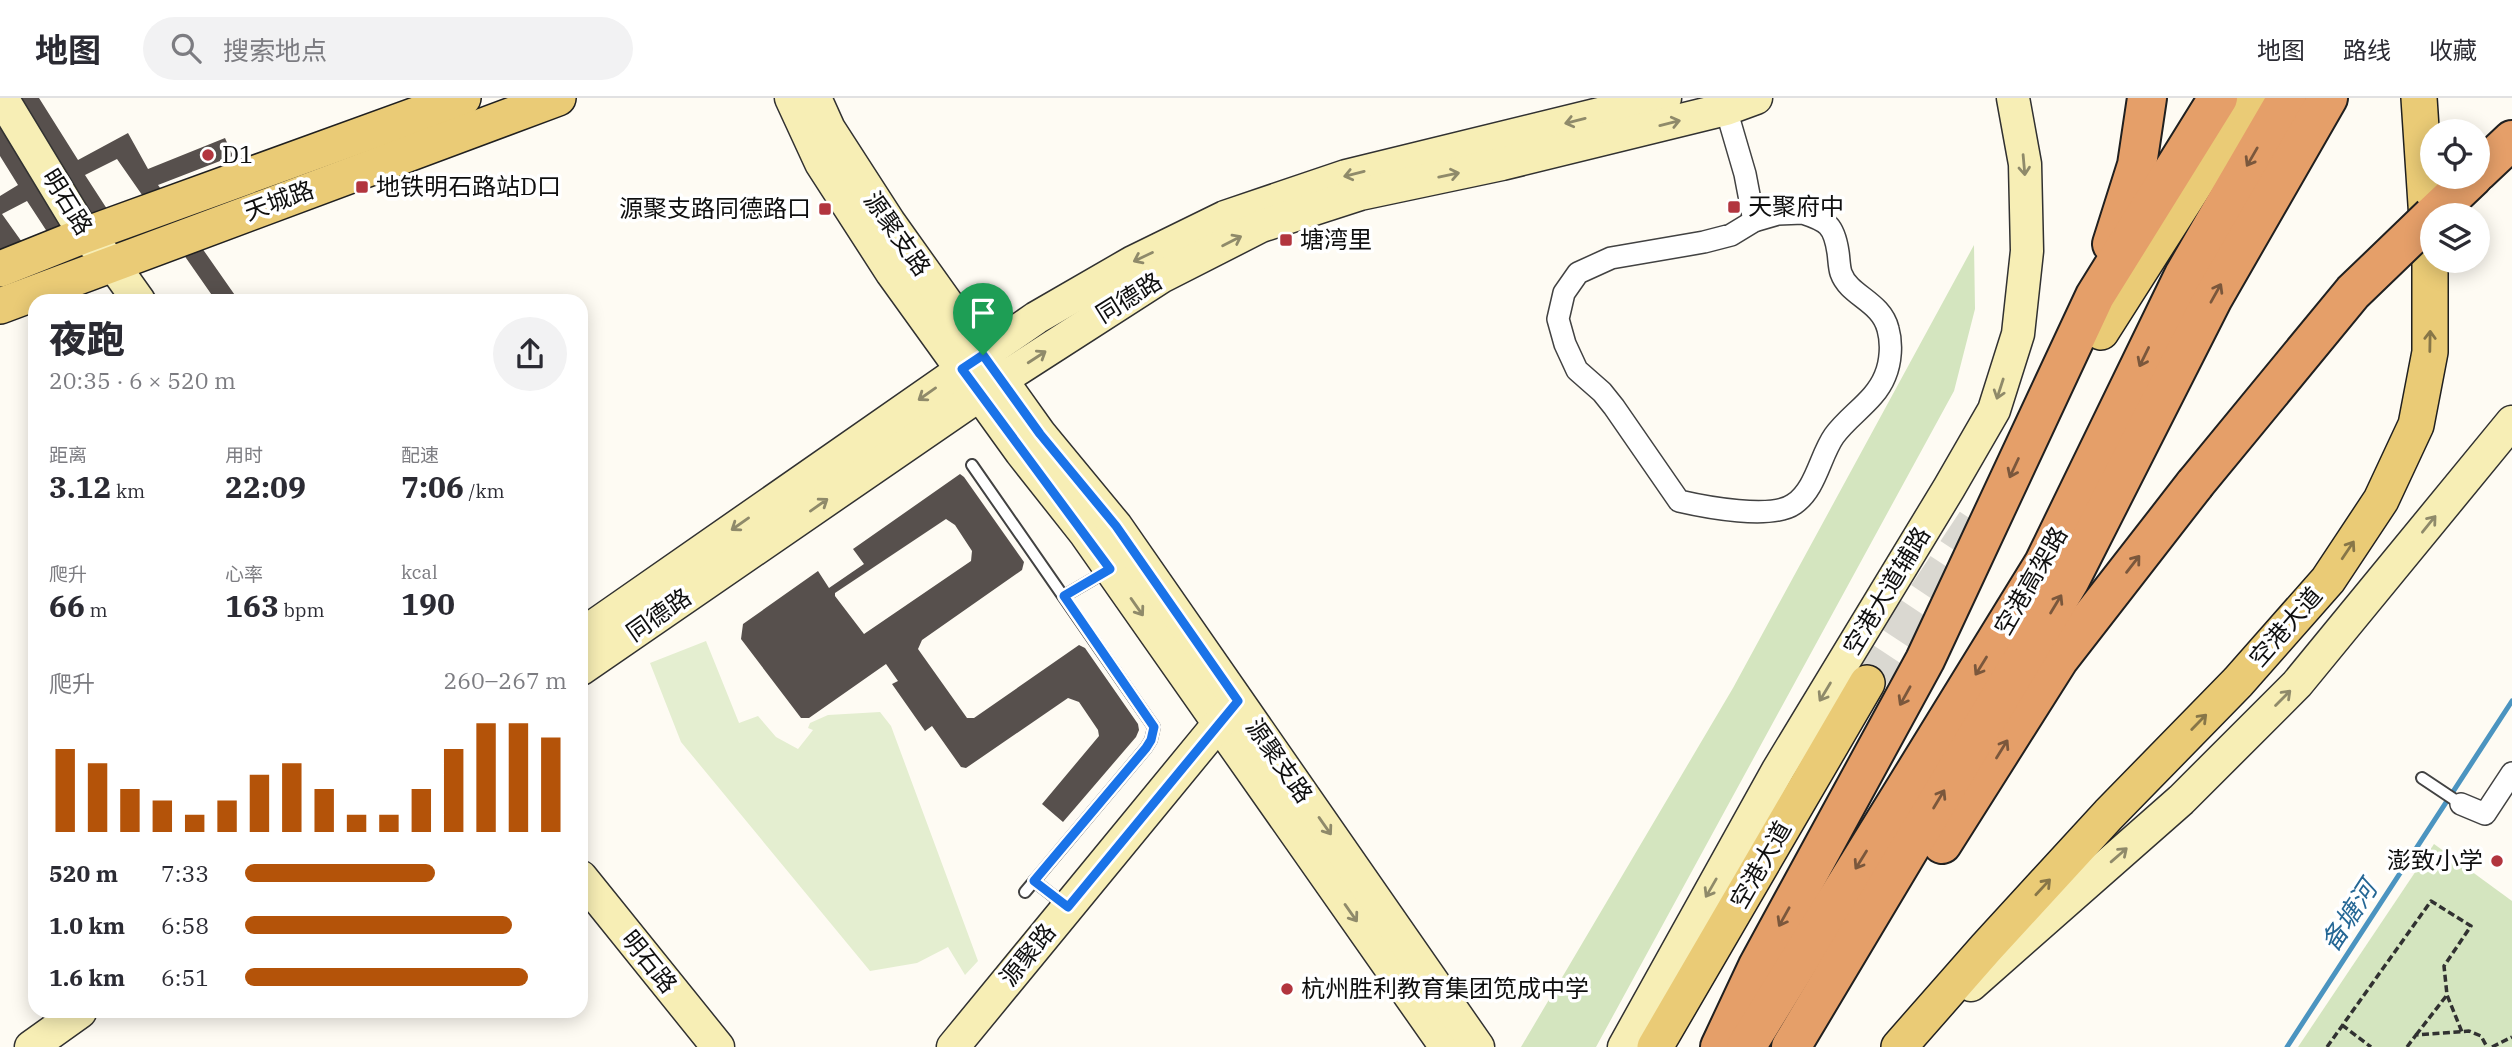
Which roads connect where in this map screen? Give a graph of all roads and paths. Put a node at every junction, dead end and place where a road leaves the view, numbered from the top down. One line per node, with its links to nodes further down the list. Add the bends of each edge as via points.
1 (2, 98): 22 (street, 明石路)
2 (463, 98): 22 (main road, 天城路)
3 (558, 98): 23 (main road, 天城路)
4 (792, 98): 30 (street, 源聚支路, via 829,174 892,272)
5 (815, 98): 30 (street, 源聚支路, via 829,130)
6 (1665, 98): 30 (street, 同德路, one-way to 30, via 1346,176 1225,217 1133,262 1036,318)
7 (1756, 98): 15 (street, 同德路)
8 (2013, 98): 57 (street, 空港大道辅路, one-way to 57, via 2025,164 2028,251 2018,334 1994,410 1778,770)
9 (2147, 98): 29 (highway, via 2137,165)
10 (2218, 98): 29 (highway)
11 (2250, 98): 29 (main road)
12 (2287, 98): 60 (highway, 空港高架路, one-way to 60, via 2184,275 2044,563)
13 (2328, 98): 61 (highway, 空港高架路, one-way to 13, via 2070,580 2213,298)
14 (2419, 98): 62 (main road, 空港大道, one-way to 14, via 2109,814 2238,682 2328,580 2381,500 2416,425 2430,352 2430,265)
15 (1726, 109): 20 (street); 30 (street, 同德路, one-way to 15, via 1261,226 1360,194)
16 (2512, 140): 17 (highway)
17 (2490, 161)
18 (2460, 189): 19 (highway)
19 (2446, 203)
20 (1754, 221): 20 (street, via 1803,213 1825,221 1833,231 1841,274 1879,310 1891,349 1877,393 1847,419 1794,504 1780,510 1728,511 1679,501 1614,407 1577,370 1558,319 1564,293 1578,274 1611,258 1731,234)
21 (2420, 228): 61 (highway, one-way to 21, bridge, via 1913,890 2059,659 2353,292)
22 (85, 235): 23 (street, 明石路); 24 (main road, 天城路)
23 (112, 263): 25 (main road, 天城路); 26 (street, 明石路)
24 (0, 269)
25 (31, 294)
26 (134, 294)
27 (28, 295): 28 (main road, 天城路)
28 (0, 306)
29 (2098, 314): 59 (highway, one-way to 59, via 1925,660 1758,966)
30 (981, 375): 33 (street, 源聚支路, via 1021,452); 35 (street, 同德路, one-way to 35); 36 (street, 同德路, one-way to 30); 38 (street, 源聚支路, via 1040,434 1116,526)
31 (2512, 422): 62 (street, one-way to 31, via 2181,800 2297,684)
32 (972, 465): 34 (lane)
33 (1110, 569): 34 (lane); 38 (street, 源聚支路, one-way to 38)
34 (1064, 596): 42 (lane, via 1151,720 1154,733)
35 (588, 630)
36 (588, 663)
37 (1867, 683): 58 (main road, 空港大道)
38 (1228, 713): 45 (street, 源聚路); 55 (street, 源聚支路, one-way to 55); 56 (street, 源聚支路, one-way to 56)
39 (2512, 773): 41 (street, via 2485,814)
40 (2422, 778): 41 (lane)
41 (2461, 804)
42 (1034, 881): 44 (lane); 45 (lane)
43 (588, 886): 53 (street, 明石路)
44 (1025, 892)
45 (1068, 907): 54 (street, 源聚路)
46 (2447, 995): 48 (path, bridge, via 2444,966 2470,926 2431,901); 49 (path, bridge); 50 (path)
47 (72, 1018): 52 (street)
48 (2343, 1025): 63 (path, bridge); 64 (path)
49 (2462, 1032): 50 (path, bridge); 66 (path, bridge, via 2481,1037)
50 (2416, 1035): 65 (path, bridge)
51 (2511, 1039): 66 (path)
52 (31, 1047)
53 (718, 1047)
54 (953, 1047)
55 (1446, 1047)
56 (1478, 1047)
57 (1624, 1047)
58 (1655, 1047)
59 (1720, 1047)
60 (1746, 1047)
61 (1793, 1047)
62 (1901, 1047)
63 (2327, 1047)
64 (2371, 1047)
65 (2407, 1047)
66 (2489, 1047)

